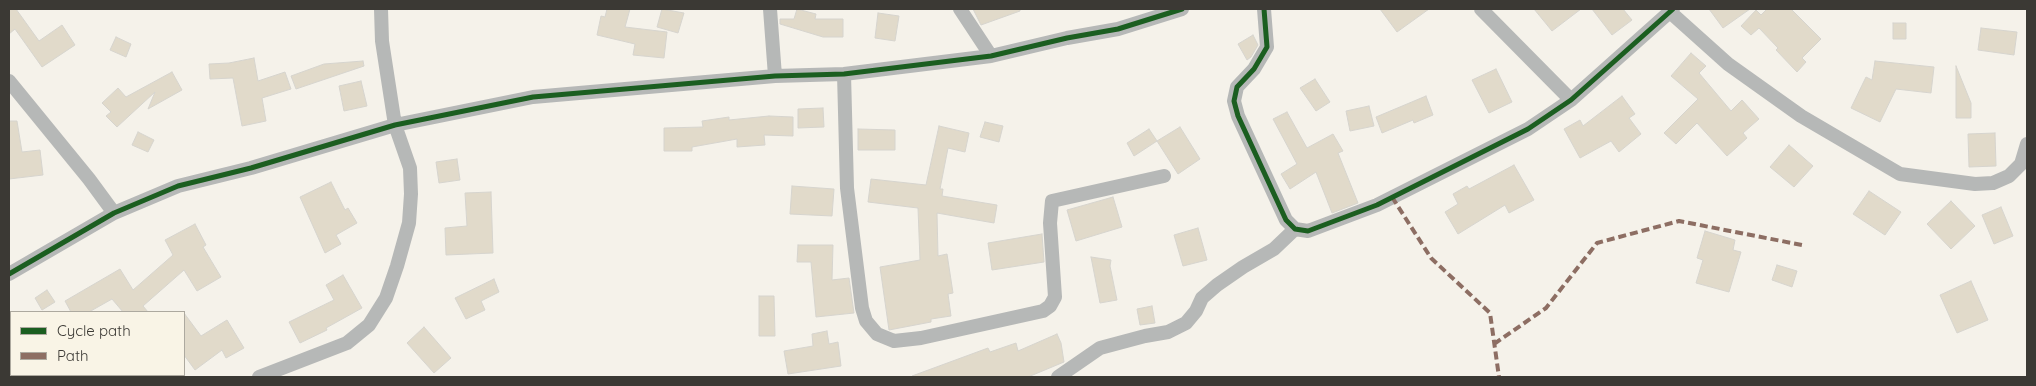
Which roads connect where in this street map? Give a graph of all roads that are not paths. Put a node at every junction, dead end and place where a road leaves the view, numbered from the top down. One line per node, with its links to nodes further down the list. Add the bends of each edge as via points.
1 (381, 9): 13 (street, via 382,41)
2 (770, 9): 10 (street)
3 (960, 9): 8 (street)
4 (1182, 9): 8 (street, via 1118,29)
5 (1264, 9): 17 (street, via 1268,47 1237,87 1234,101 1286,220)
6 (1481, 9): 12 (street)
7 (1672, 10): 12 (street); 14 (street, via 1728,64 1801,116 1900,174 1975,184 1993,183 2009,176 2021,164)
8 (991, 56): 9 (street)
9 (844, 74): 10 (street); 15 (street, via 847,188 862,308 866,321 877,334 894,341 1043,312 1055,297 1050,223 1052,201)
10 (775, 76): 13 (street, via 532,97)
11 (9, 81): 16 (street)
12 (1571, 100): 17 (street, via 1528,129 1377,205 1308,230)
13 (395, 125): 16 (street, via 178,186); 19 (street, via 410,168 411,194 409,223 386,298 369,325 347,343)
14 (2027, 144)
15 (1164, 176)
16 (114, 213): 18 (street)
17 (1295, 229): 20 (street, via 1274,250 1243,267 1202,298 1186,323 1168,332 1100,348)
18 (9, 274)
19 (259, 377)
20 (1058, 377)

